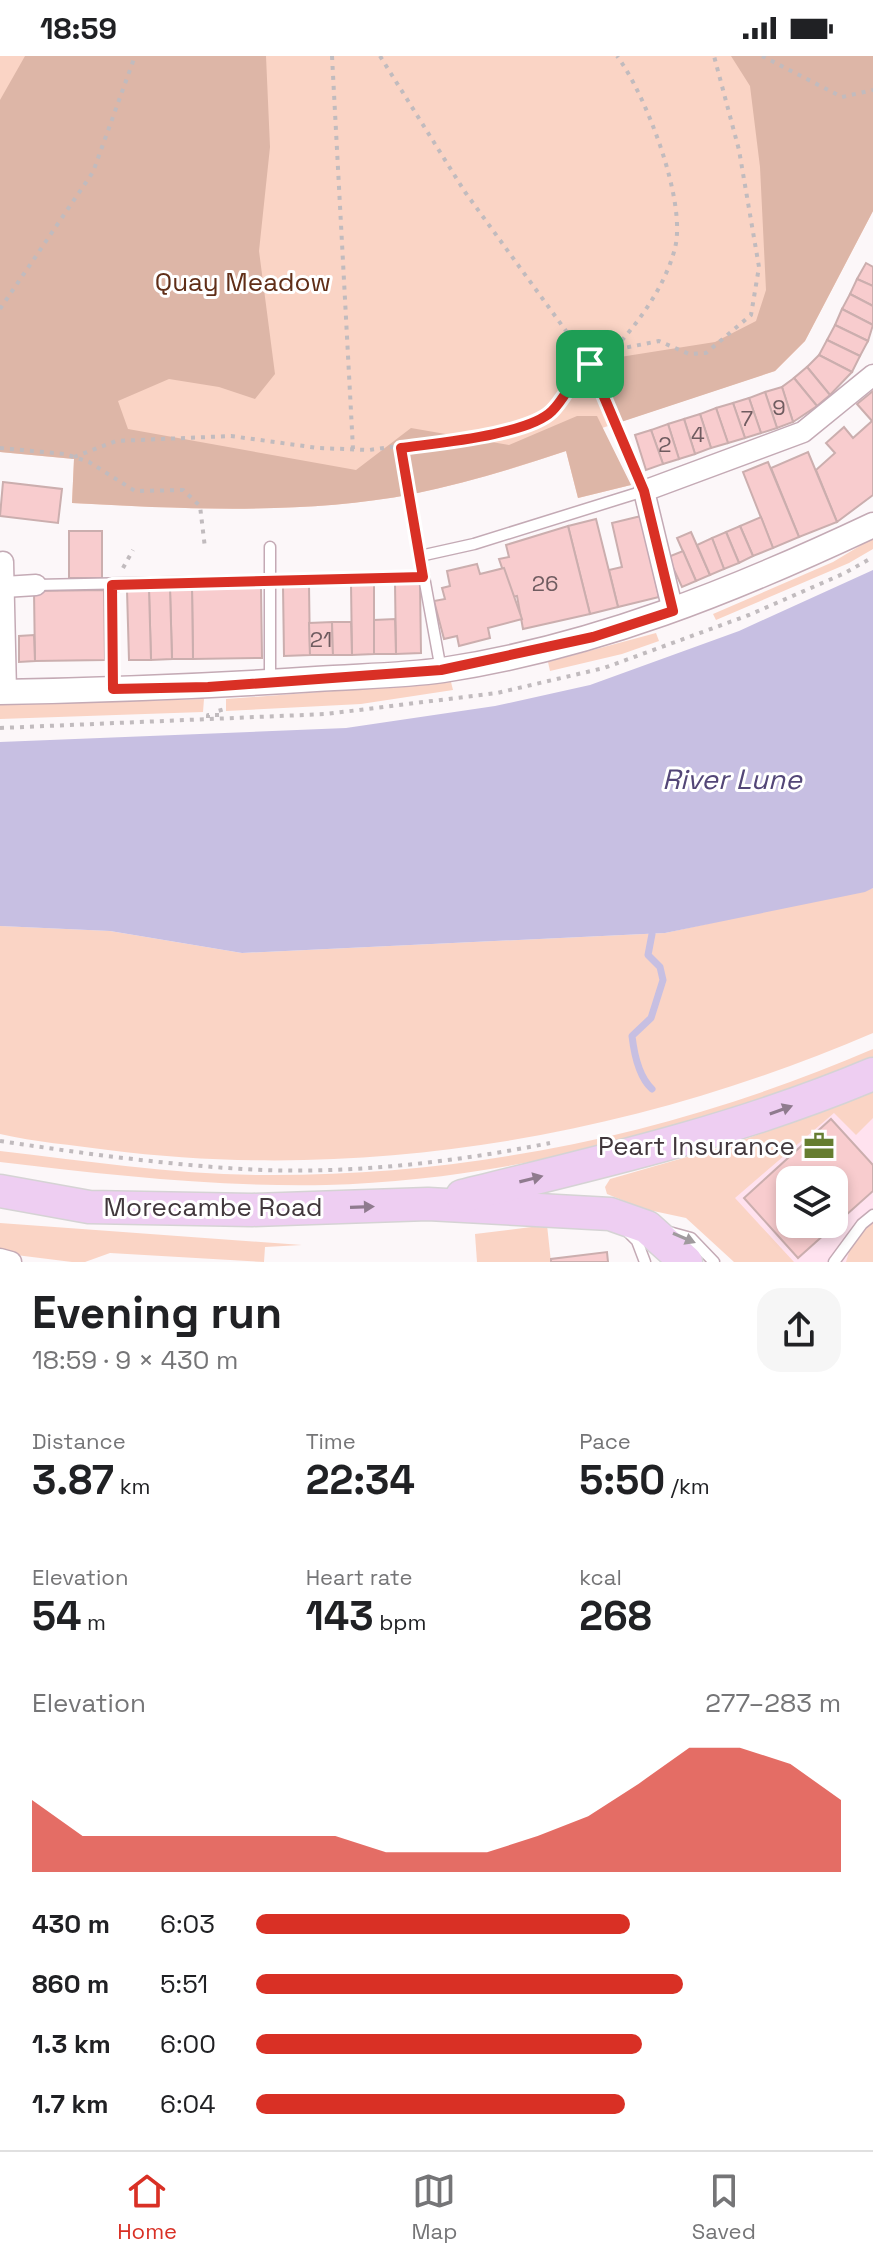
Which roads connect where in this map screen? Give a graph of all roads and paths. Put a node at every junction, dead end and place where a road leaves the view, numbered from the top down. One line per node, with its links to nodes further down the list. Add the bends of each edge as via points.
1 (135, 56): 8 (path, via 93,172)
2 (332, 56): 14 (path)
3 (380, 56): 10 (path, via 465,192)
4 (617, 56): 9 (path, via 647,109 674,192 676,246 653,297)
5 (714, 56): 9 (path, via 739,150 759,267 751,315 706,353 689,354 659,341)
6 (762, 56): 7 (path, via 842,97)
7 (873, 90)
8 (0, 309)
9 (614, 350): 10 (path)
10 (590, 364): 13 (path, via 576,374 551,412 529,423); 16 (path)
11 (873, 375): 16 (street, via 803,432)
12 (0, 448): 15 (path)
13 (401, 448): 14 (path); 18 (path)
14 (353, 450): 15 (path, via 231,436 116,441)
15 (74, 457): 20 (path, via 135,491 183,490 200,506)
16 (644, 491): 21 (lane); 28 (street)
17 (873, 525): 28 (street)
18 (415, 528): 21 (lane)
19 (270, 547): 24 (lane)
20 (205, 548)
21 (420, 556): 23 (lane)
22 (3, 562): 27 (street)
23 (423, 577): 24 (lane); 29 (lane)
24 (269, 579): 26 (lane); 30 (lane)
25 (36, 585): 26 (lane); 27 (street)
26 (112, 585): 32 (lane)
27 (4, 587): 34 (street)
28 (673, 611): 29 (street, via 593,637)
29 (441, 670): 30 (street)
30 (270, 682): 32 (street)
31 (511, 683): 33 (path)
32 (113, 689): 34 (street)
33 (512, 689)
34 (3, 692)
35 (222, 715): 36 (path)
36 (208, 718)
37 (873, 1074): 41 (main road, Morecambe Road, one-way to 37, via 673,1145)
38 (0, 1141): 39 (path, via 194,1165 305,1170 455,1158)
39 (561, 1141)
40 (0, 1191): 43 (main road, Morecambe Road)
41 (428, 1204): 43 (main road, Morecambe Road, one-way to 41, via 252,1210); 44 (main road, Morecambe Road)
42 (0, 1206): 43 (street)
43 (89, 1207)
44 (610, 1214): 46 (main road, Morecambe Road); 49 (lane, via 637,1241)
45 (873, 1215): 52 (lane)
46 (647, 1227): 50 (main road, Morecambe Road); 51 (lane, one-way to 51, via 691,1238)
47 (0, 1259): 48 (street)
48 (11, 1262)
49 (645, 1262)
50 (686, 1262)
51 (714, 1262)
52 (834, 1262)

